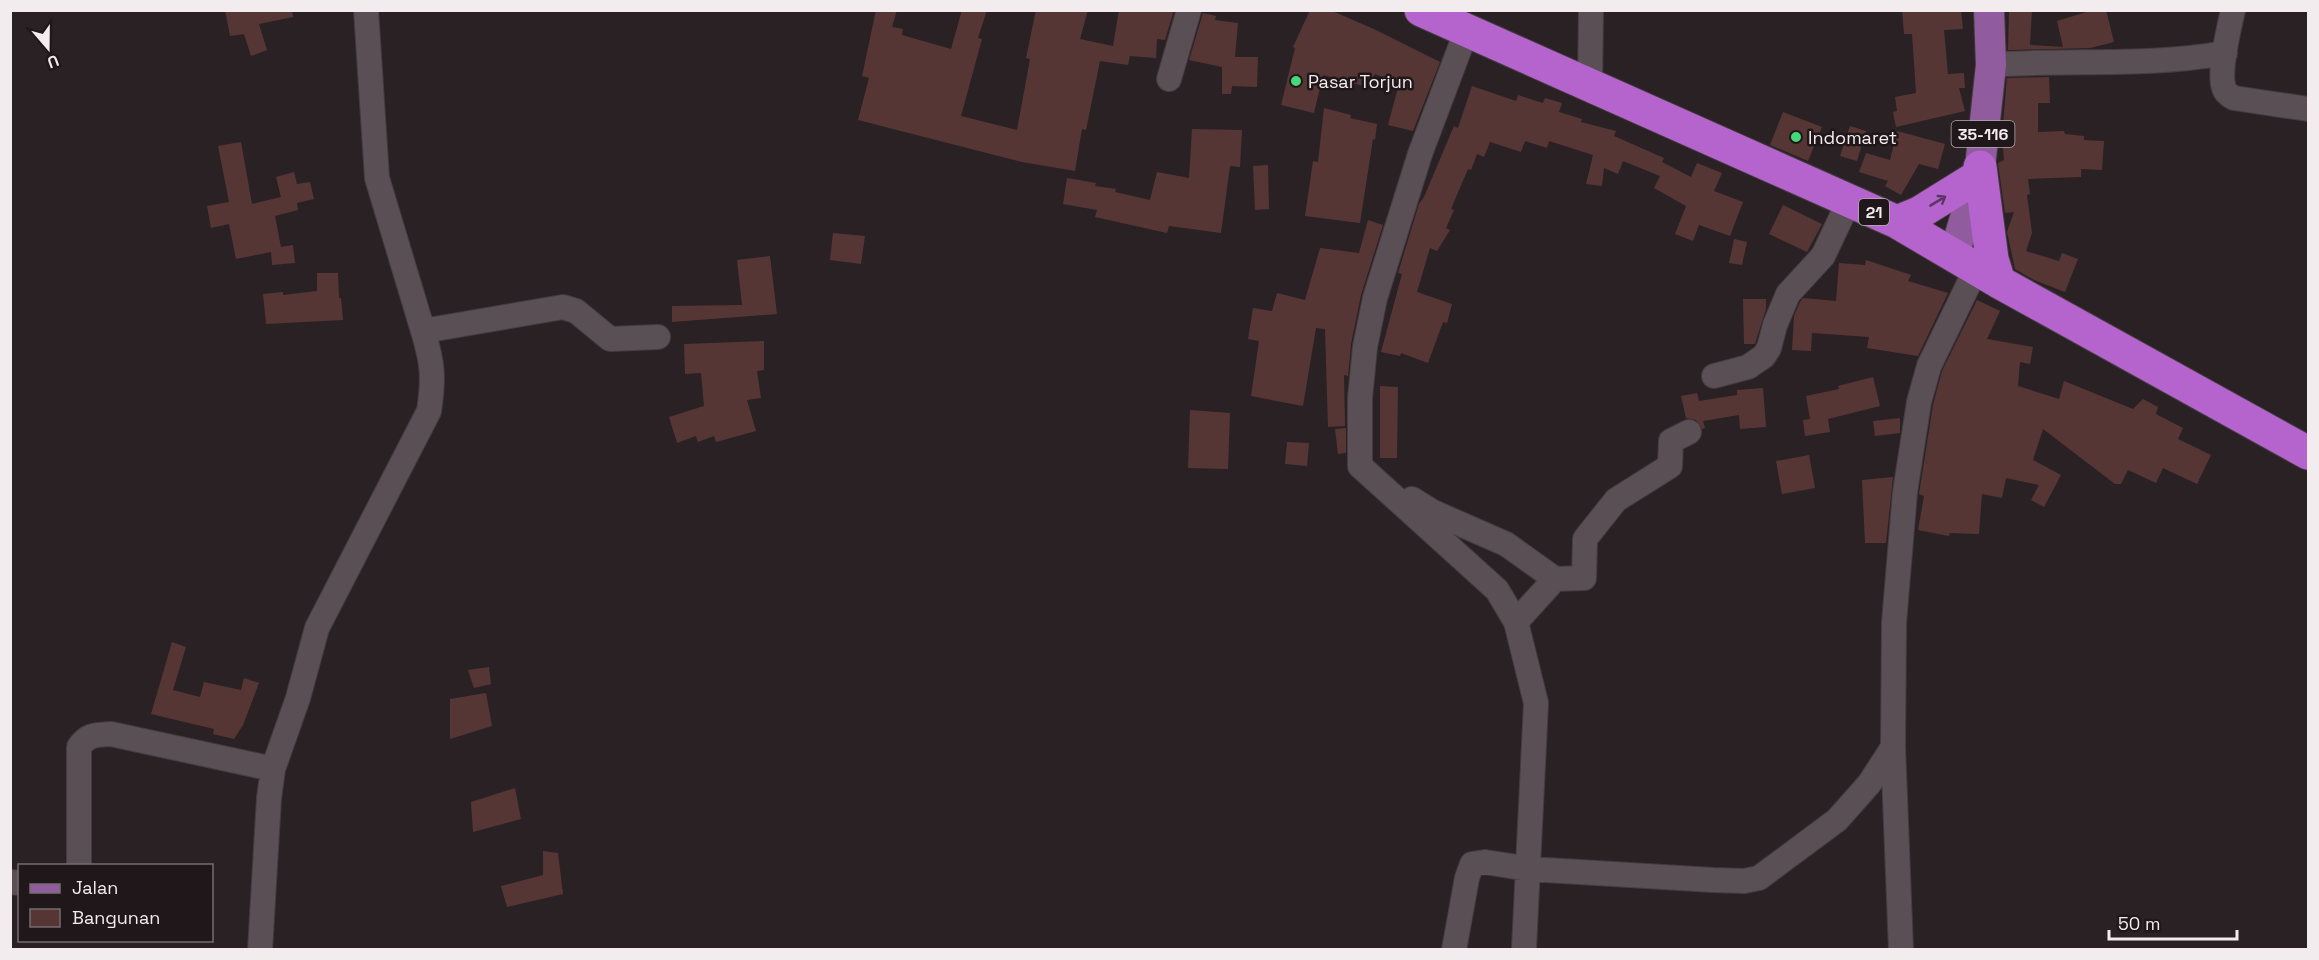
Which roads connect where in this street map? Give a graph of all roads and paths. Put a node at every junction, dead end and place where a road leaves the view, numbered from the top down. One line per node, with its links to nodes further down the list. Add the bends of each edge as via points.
1 (366, 10): 17 (street, via 377,178)
2 (1189, 10): 10 (street)
3 (1420, 10): 7 (highway, 21)
4 (1592, 10): 11 (street)
5 (1989, 10): 9 (main road, 35-116)
6 (2233, 10): 8 (street)
7 (1466, 32): 11 (highway, 21); 22 (street, via 1420,154 1375,298 1360,398)
8 (2225, 53): 9 (street, via 2161,62); 12 (street, via 2223,86 2230,96)
9 (1991, 65): 13 (main road, 35-116)
10 (1169, 79)
11 (1590, 85): 14 (highway, 21)
12 (2308, 109)
13 (1978, 172): 15 (highway, one-way to 13, via 1919,213); 16 (main road, 35-116); 16 (highway, via 1992,259)
14 (1849, 201): 15 (highway, 21); 19 (street, via 1823,256 1788,294 1764,356 1748,367)
15 (1897, 222): 16 (highway, 21)
16 (1976, 268): 21 (highway, 21); 25 (street, via 1929,366 1919,402 1905,492 1894,623)
17 (423, 332): 18 (street, via 558,306 573,309 610,339); 26 (street, via 434,381 429,411 317,628)
18 (658, 337)
19 (1714, 376)
20 (1689, 432): 23 (street, via 1671,441 1670,466 1616,500 1585,539 1584,578)
21 (2308, 453)
22 (1360, 466): 23 (street, via 1433,512 1506,544); 24 (street, via 1497,590)
23 (1555, 579): 24 (street)
24 (1516, 622): 28 (street, via 1536,703)
25 (1893, 747): 28 (street, via 1869,784 1837,820 1759,878 1713,880); 29 (street)
26 (273, 769): 27 (street, via 111,734 90,735 79,747); 31 (street)
27 (79, 864)
28 (1529, 869): 30 (street); 32 (street, via 1485,862 1472,864)
29 (1902, 936)
30 (1524, 948)
31 (260, 950)
32 (1454, 950)

